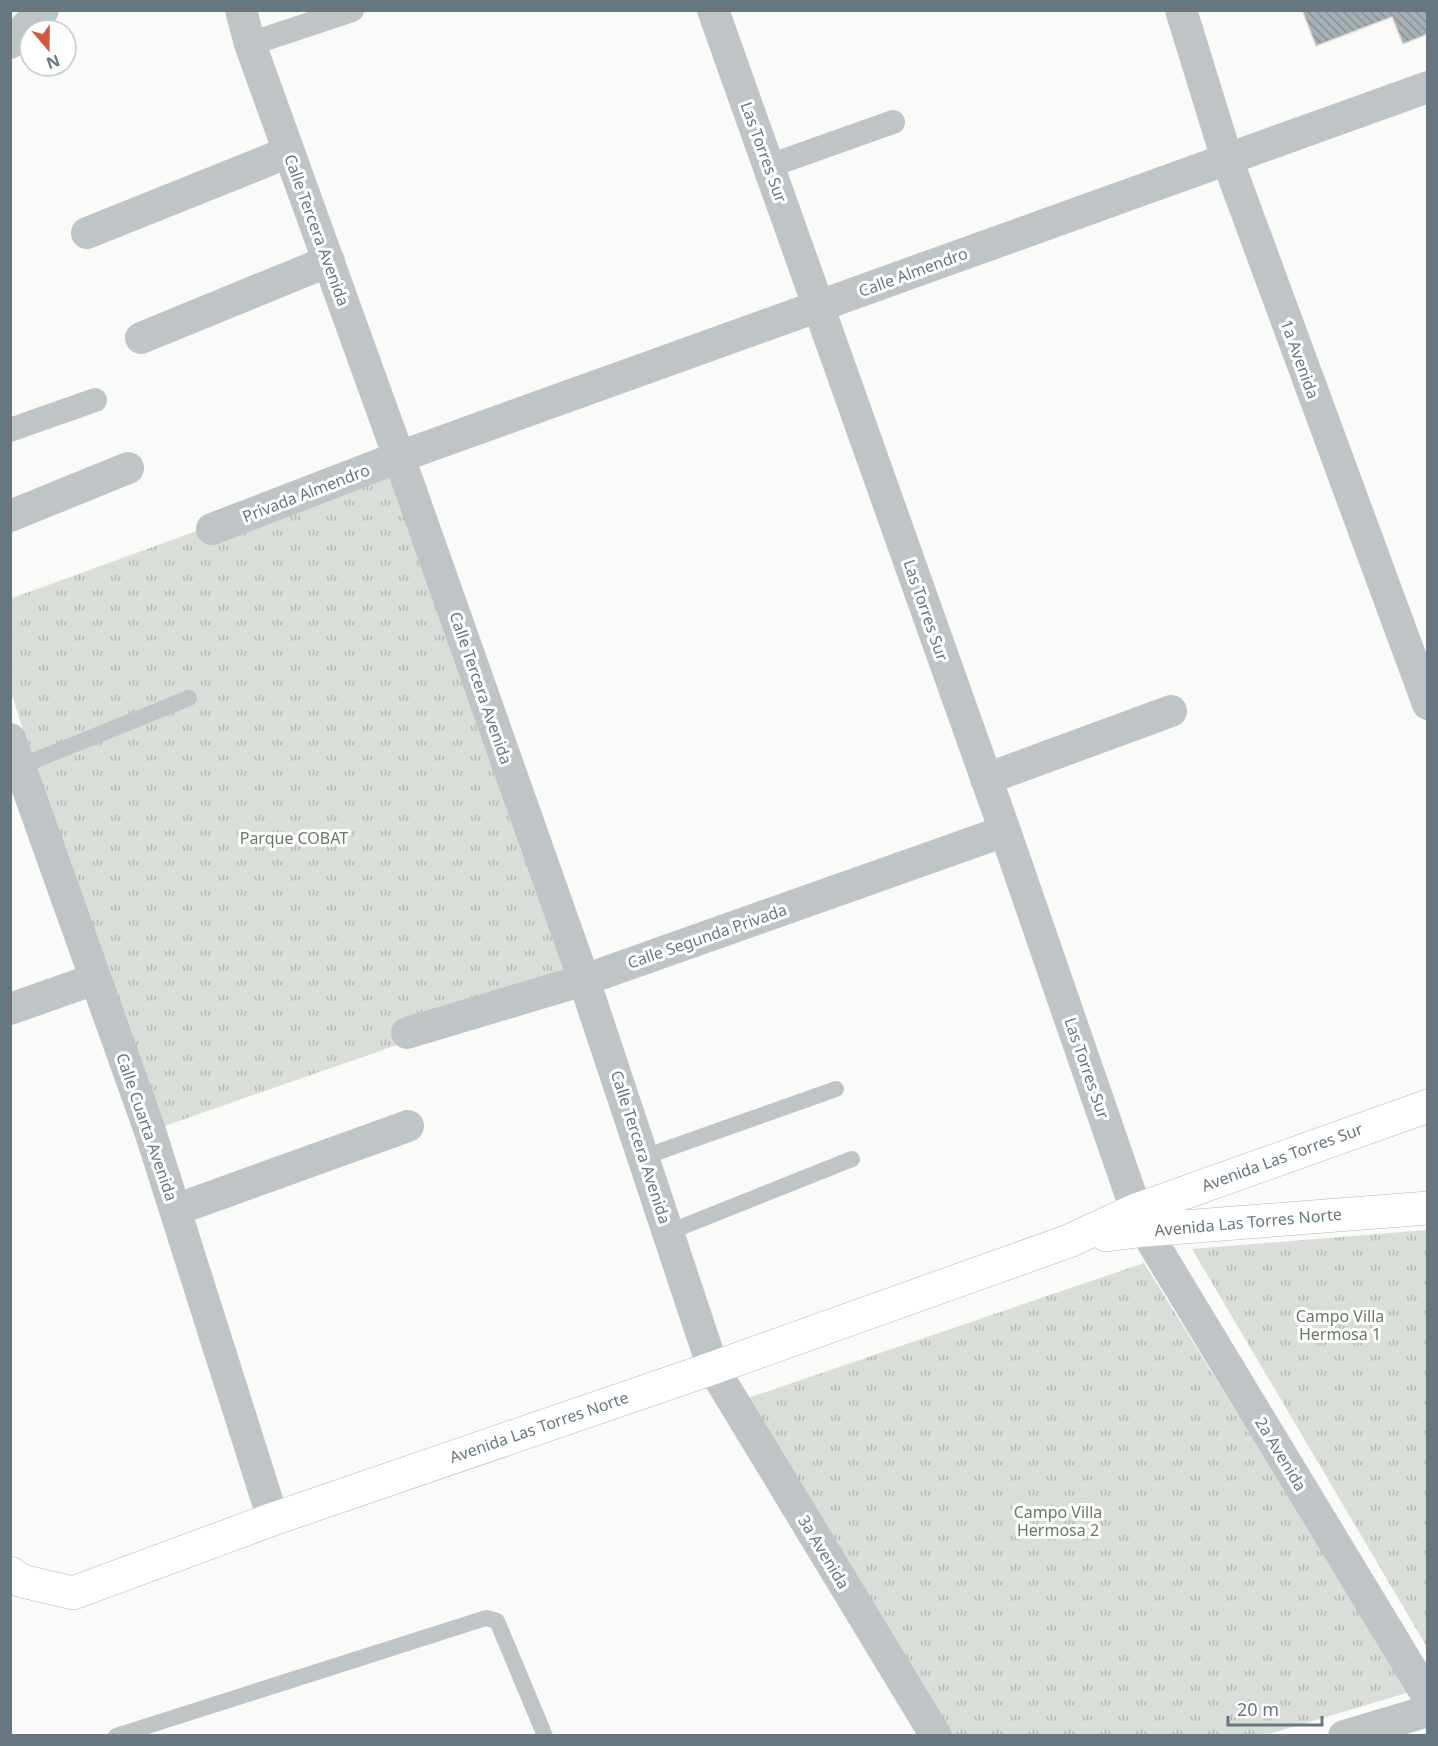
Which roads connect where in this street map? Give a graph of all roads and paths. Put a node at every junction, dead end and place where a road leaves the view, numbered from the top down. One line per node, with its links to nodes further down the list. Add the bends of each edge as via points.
1 (43, 10): 6 (street)
2 (241, 10): 7 (street, Calle Tercera Avenida)
3 (352, 10): 7 (street)
4 (713, 10): 12 (street, Las Torres Sur)
5 (1181, 10): 11 (street, 1a Avenida)
6 (10, 43)
7 (250, 44): 10 (street, Calle Tercera Avenida)
8 (1428, 87): 11 (street, Calle Almendro)
9 (893, 122): 12 (street)
10 (289, 152): 13 (street); 14 (street, Calle Tercera Avenida)
11 (1227, 159): 15 (street, Calle Almendro); 24 (street, 1a Avenida)
12 (769, 166): 15 (street, Las Torres Sur)
13 (87, 233)
14 (329, 261): 16 (street); 19 (street, Calle Tercera Avenida)
15 (819, 306): 19 (street, Calle Almendro); 27 (street, Las Torres Sur)
16 (141, 338)
17 (95, 400): 18 (street)
18 (10, 430)
19 (399, 457): 22 (street, Privada Almendro); 30 (street, Calle Tercera Avenida)
20 (128, 468): 21 (street)
21 (10, 516)
22 (212, 529)
23 (189, 698): 26 (lane)
24 (1428, 704)
25 (1171, 711): 27 (street)
26 (16, 753): 29 (street, Calle Cuarta Avenida)
27 (986, 779): 28 (street, Las Torres Sur)
28 (1005, 831): 30 (street, Calle Segunda Privada); 40 (street, Las Torres Sur)
29 (95, 979): 31 (street); 39 (street, Calle Cuarta Avenida)
30 (584, 980): 32 (street, Calle Segunda Privada); 36 (street, Calle Tercera Avenida)
31 (10, 1009)
32 (407, 1033)
33 (836, 1089): 36 (lane)
34 (1428, 1106): 40 (main road, Avenida Las Torres Sur)
35 (408, 1126): 39 (street)
36 (644, 1157): 41 (street, Calle Tercera Avenida)
37 (852, 1159): 41 (lane)
38 (1428, 1208): 40 (main road, Avenida Las Torres Norte)
39 (175, 1210): 43 (street, Calle Cuarta Avenida)
40 (1141, 1220): 42 (main road, Avenida Las Torres Norte, via 1069,1241); 45 (street, 2a Avenida)
41 (669, 1232): 42 (street, Calle Tercera Avenida)
42 (713, 1368): 43 (main road, Avenida Las Torres Norte); 49 (street, 3a Avenida)
43 (273, 1519): 44 (main road, Avenida Las Torres Norte, via 73,1593 22,1581)
44 (10, 1573)
45 (1428, 1696)
46 (1428, 1711): 50 (street)
47 (116, 1736): 48 (lane, via 486,1618 497,1622)
48 (545, 1736)
49 (936, 1736)
50 (1344, 1736)

